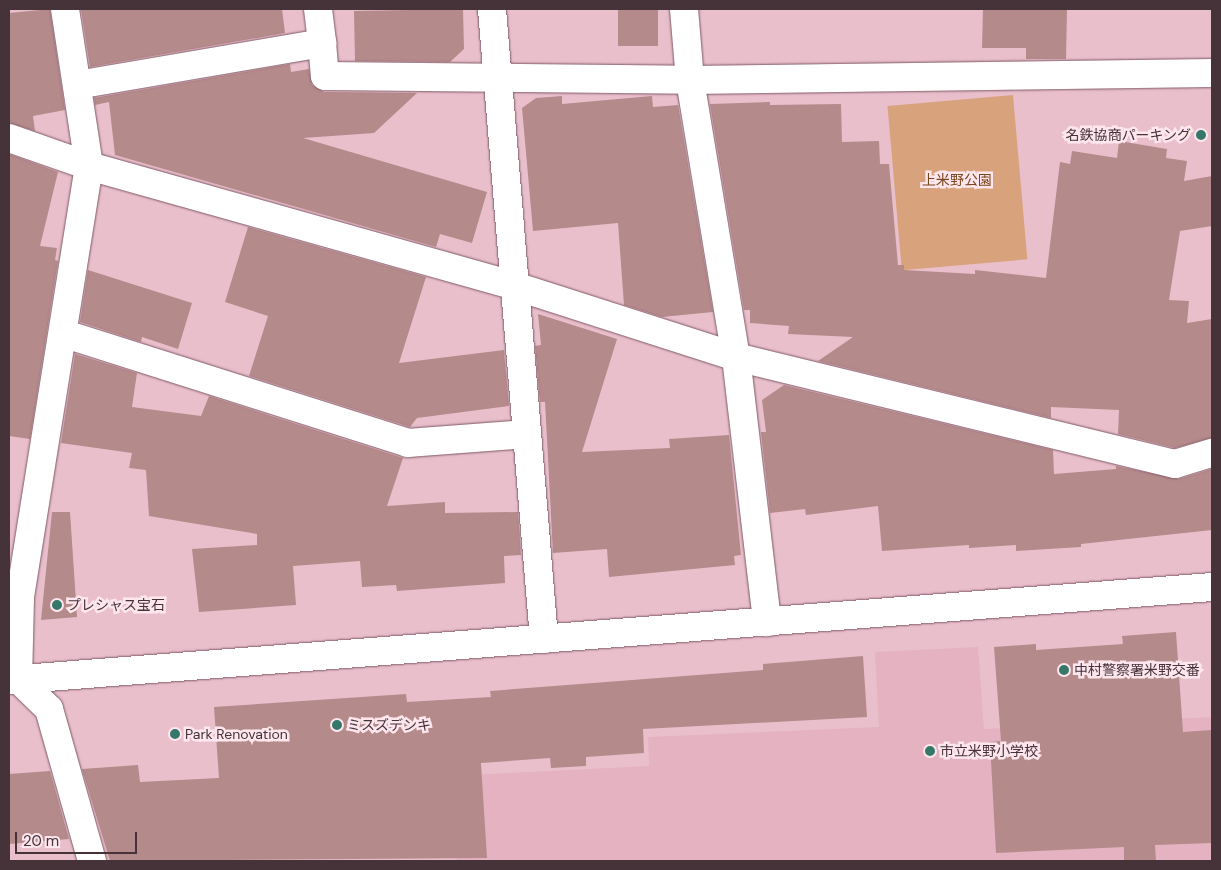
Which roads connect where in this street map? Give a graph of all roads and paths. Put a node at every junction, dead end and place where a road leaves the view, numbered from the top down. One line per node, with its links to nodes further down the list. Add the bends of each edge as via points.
1 (66, 9): 9 (street)
2 (318, 9): 5 (street)
3 (492, 9): 7 (street)
4 (684, 9): 8 (street)
5 (322, 44): 7 (street, via 325,76); 9 (street)
6 (1212, 73): 8 (street)
7 (497, 76): 8 (street); 12 (street)
8 (690, 80): 14 (street)
9 (77, 85): 11 (street)
10 (9, 138): 11 (street)
11 (89, 166): 12 (street); 13 (street)
12 (515, 286): 14 (street); 15 (street)
13 (65, 334): 15 (street, via 408,443); 18 (street)
14 (736, 357): 16 (street, via 1175,464); 19 (street)
15 (527, 434): 20 (street)
16 (1212, 453)
17 (1212, 587): 19 (street)
18 (14, 599): 21 (street)
19 (767, 622): 20 (street)
20 (544, 639): 21 (street)
21 (14, 679): 22 (street, via 49,709)
22 (92, 861)

